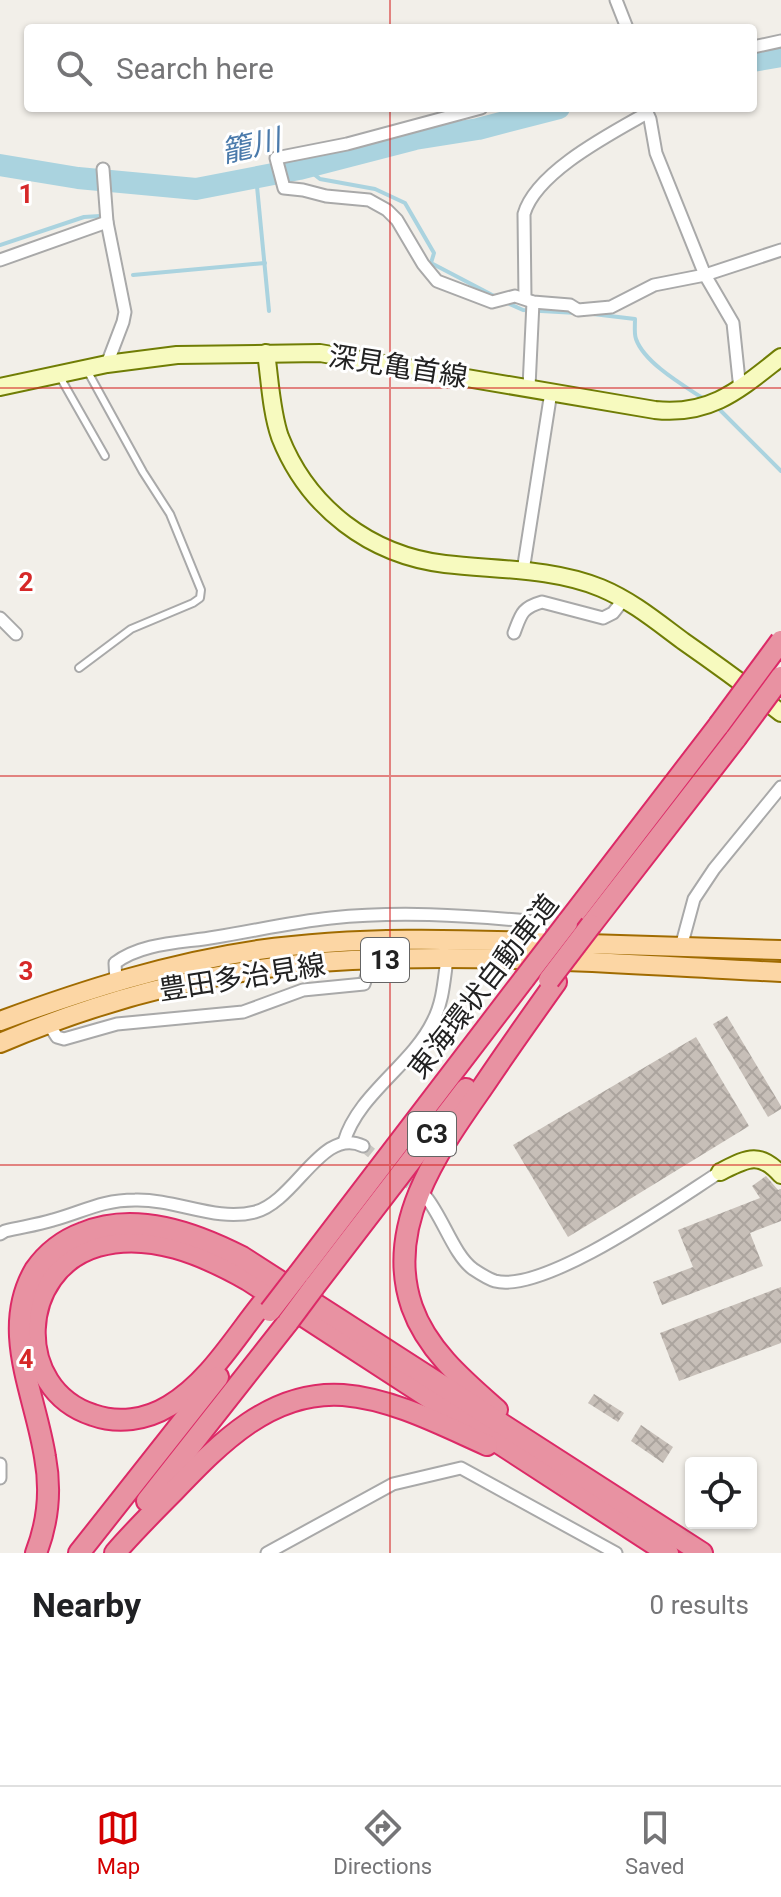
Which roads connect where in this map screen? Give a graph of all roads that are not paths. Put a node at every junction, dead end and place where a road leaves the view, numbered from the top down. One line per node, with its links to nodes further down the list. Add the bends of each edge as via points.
1 (616, 0): 2 (street)
2 (625, 24)
3 (781, 41): 4 (street)
4 (757, 46)
5 (466, 112): 13 (street, via 276,158 284,188 369,200 397,220 437,281 492,302)
6 (643, 112): 13 (street, via 577,153 528,201)
7 (646, 112): 12 (street, via 656,153)
8 (103, 170): 9 (street)
9 (107, 222): 11 (street); 16 (street, via 125,312)
10 (781, 250): 12 (street)
11 (0, 260)
12 (705, 275): 13 (street, via 654,285 611,307 578,310 570,305); 21 (street, via 733,323)
13 (528, 304): 20 (street)
14 (266, 353): 16 (main road, 深見亀首線, via 177,355); 20 (main road, 深見亀首線, via 320,353); 24 (main road, via 280,436 302,479 347,527 403,555)
15 (781, 357): 21 (main road, 深見亀首線)
16 (107, 364): 17 (main road, 深見亀首線)
17 (86, 369): 18 (main road, 深見亀首線); 30 (lane, via 170,514 201,590 193,603 131,629)
18 (59, 374): 19 (main road, 深見亀首線); 23 (lane)
19 (0, 387)
20 (529, 387): 22 (main road, 深見亀首線)
21 (740, 390): 22 (main road, 深見亀首線, via 681,411)
22 (551, 392): 24 (street)
23 (105, 456)
24 (523, 571): 25 (main road, via 573,579)
25 (624, 599): 27 (street, via 603,618 533,604 524,610); 32 (main road)
26 (0, 618): 28 (street)
27 (514, 633)
28 (16, 634)
29 (781, 641): 51 (highway, 東海環状自動車道 / C3, bridge)
30 (79, 668)
31 (781, 677): 41 (highway, 東海環状自動車道 / C3, bridge)
32 (780, 709)
33 (781, 787): 35 (street, via 694,899)
34 (538, 942): 35 (main road, 豊田多治見線 / 13); 40 (main road, 豊田多治見線 / 13, via 327,943 217,957); 40 (street, via 540,930 528,921 459,915 333,918 140,951 115,963)
35 (681, 947): 36 (main road, 豊田多治見線 / 13)
36 (781, 950)
37 (447, 959): 38 (main road, 豊田多治見線 / 13); 39 (main road, 豊田多治見線 / 13); 45 (street, via 433,1022 349,1124)
38 (372, 960): 43 (main road, 豊田多治見線 / 13, via 198,980); 43 (street, via 364,984 303,990 243,1012 117,1024 64,1039)
39 (781, 972)
40 (116, 981): 42 (main road, 豊田多治見線 / 13)
41 (553, 981): 51 (highway, 東海環状自動車道 / C3); 53 (highway, via 435,1160 410,1217 405,1253 413,1308 435,1348)
42 (0, 1021)
43 (48, 1023): 44 (main road, 豊田多治見線 / 13)
44 (0, 1043)
45 (344, 1142): 46 (street); 50 (street, via 327,1149 290,1190 259,1211 228,1217 162,1200 117,1201)
46 (363, 1146)
47 (720, 1172): 48 (main road, via 758,1158); 49 (street, via 615,1241 517,1281 495,1281 465,1262)
48 (781, 1175)
49 (426, 1197)
50 (0, 1234)
51 (300, 1278): 52 (highway, 東海環状自動車道 / C3, bridge)
52 (273, 1312): 53 (highway, via 169,1406 136,1419 100,1418 69,1403 46,1379 33,1332 39,1299 70,1260 115,1243 172,1247 212,1260 248,1280); 57 (highway, 東海環状自動車道 / C3); 58 (highway, 東海環状自動車道 / C3)
53 (546, 1463): 56 (highway, via 231,1252 169,1229 104,1227 74,1236 51,1253 25,1286 16,1312 18,1358 48,1476 47,1513); 59 (highway, via 396,1407 342,1395 309,1397 275,1407 229,1437); 62 (highway); 63 (highway)
54 (0, 1464): 55 (street)
55 (0, 1478)
56 (36, 1553)
57 (79, 1553)
58 (106, 1553)
59 (115, 1553)
60 (267, 1553): 61 (street, via 393,1484 461,1468)
61 (616, 1553)
62 (668, 1553)
63 (702, 1553)

